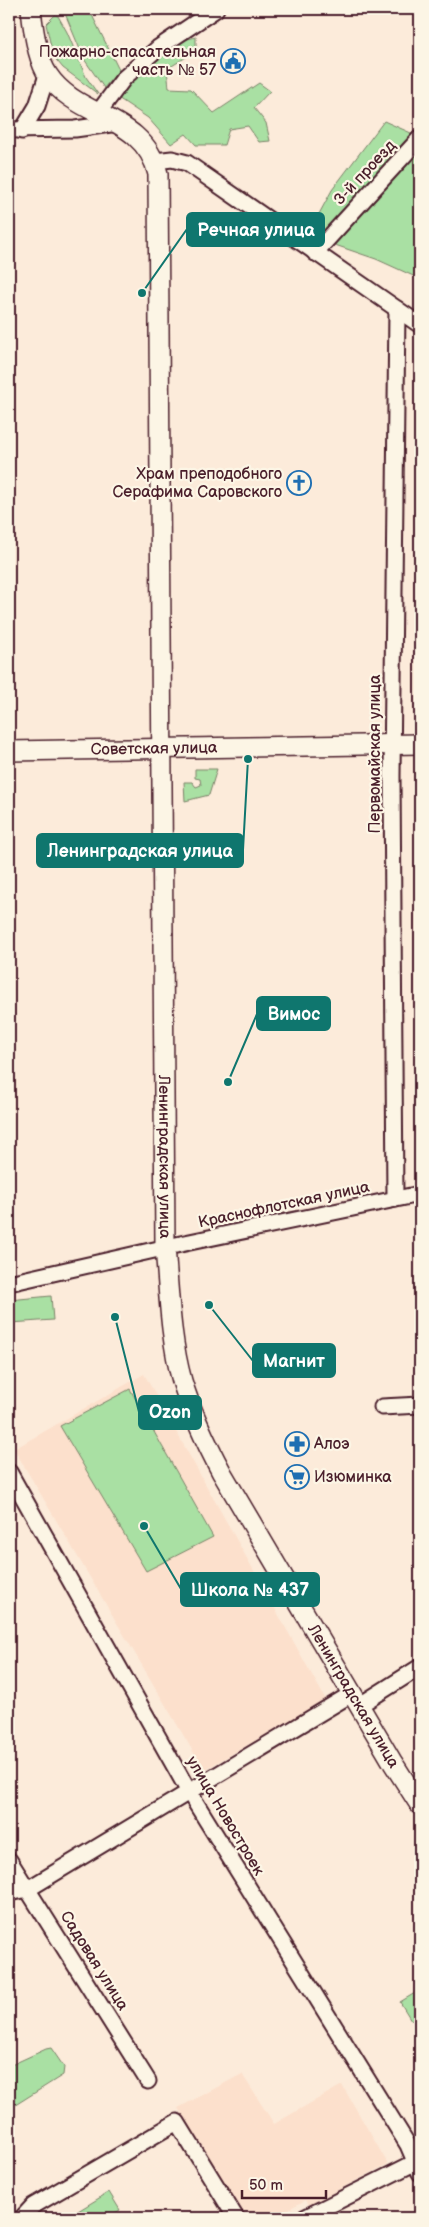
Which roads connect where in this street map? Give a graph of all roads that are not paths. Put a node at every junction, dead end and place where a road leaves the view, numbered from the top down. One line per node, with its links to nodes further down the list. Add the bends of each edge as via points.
1 (31, 9): 3 (main road)
2 (216, 9): 4 (street, via 158,48 124,78)
3 (47, 75): 4 (main road, via 60,89); 6 (street, via 37,106)
4 (98, 113): 5 (main road)
5 (118, 123): 6 (street, via 75,129); 8 (main road)
6 (15, 130)
7 (420, 138): 9 (street, 3-й проезд)
8 (158, 156): 9 (street, via 186,163); 14 (main road, Ленинградская улица)
9 (315, 253): 10 (street)
10 (397, 308): 11 (street); 12 (street, Первомайская улица)
11 (420, 325)
12 (392, 744): 13 (main road, Советская улица); 14 (main road, Советская улица); 17 (street, Первомайская улица)
13 (420, 744)
14 (162, 748): 15 (main road, Советская улица); 18 (main road, Ленинградская улица)
15 (9, 751)
16 (420, 1194): 17 (street, Краснофлотская улица)
17 (395, 1199): 18 (street, Краснофлотская улица)
18 (166, 1247): 19 (street, Краснофлотская улица); 24 (main road, Ленинградская улица, via 178,1363 202,1436)
19 (9, 1283)
20 (420, 1405): 21 (street)
21 (382, 1407)
22 (9, 1472): 25 (street, улица Новостроек)
23 (420, 1667): 24 (street)
24 (356, 1699): 25 (street); 26 (main road, Ленинградская улица)
25 (189, 1792): 28 (street); 31 (street, улица Новостроек)
26 (420, 1806)
27 (9, 1860): 28 (street, Садовая улица)
28 (28, 1889): 29 (street); 30 (street, Садовая улица)
29 (9, 1893)
30 (148, 2080)
31 (418, 2166): 34 (street)
32 (22, 2218): 33 (street, via 33,2206 177,2122)
33 (236, 2218)
34 (304, 2218)

